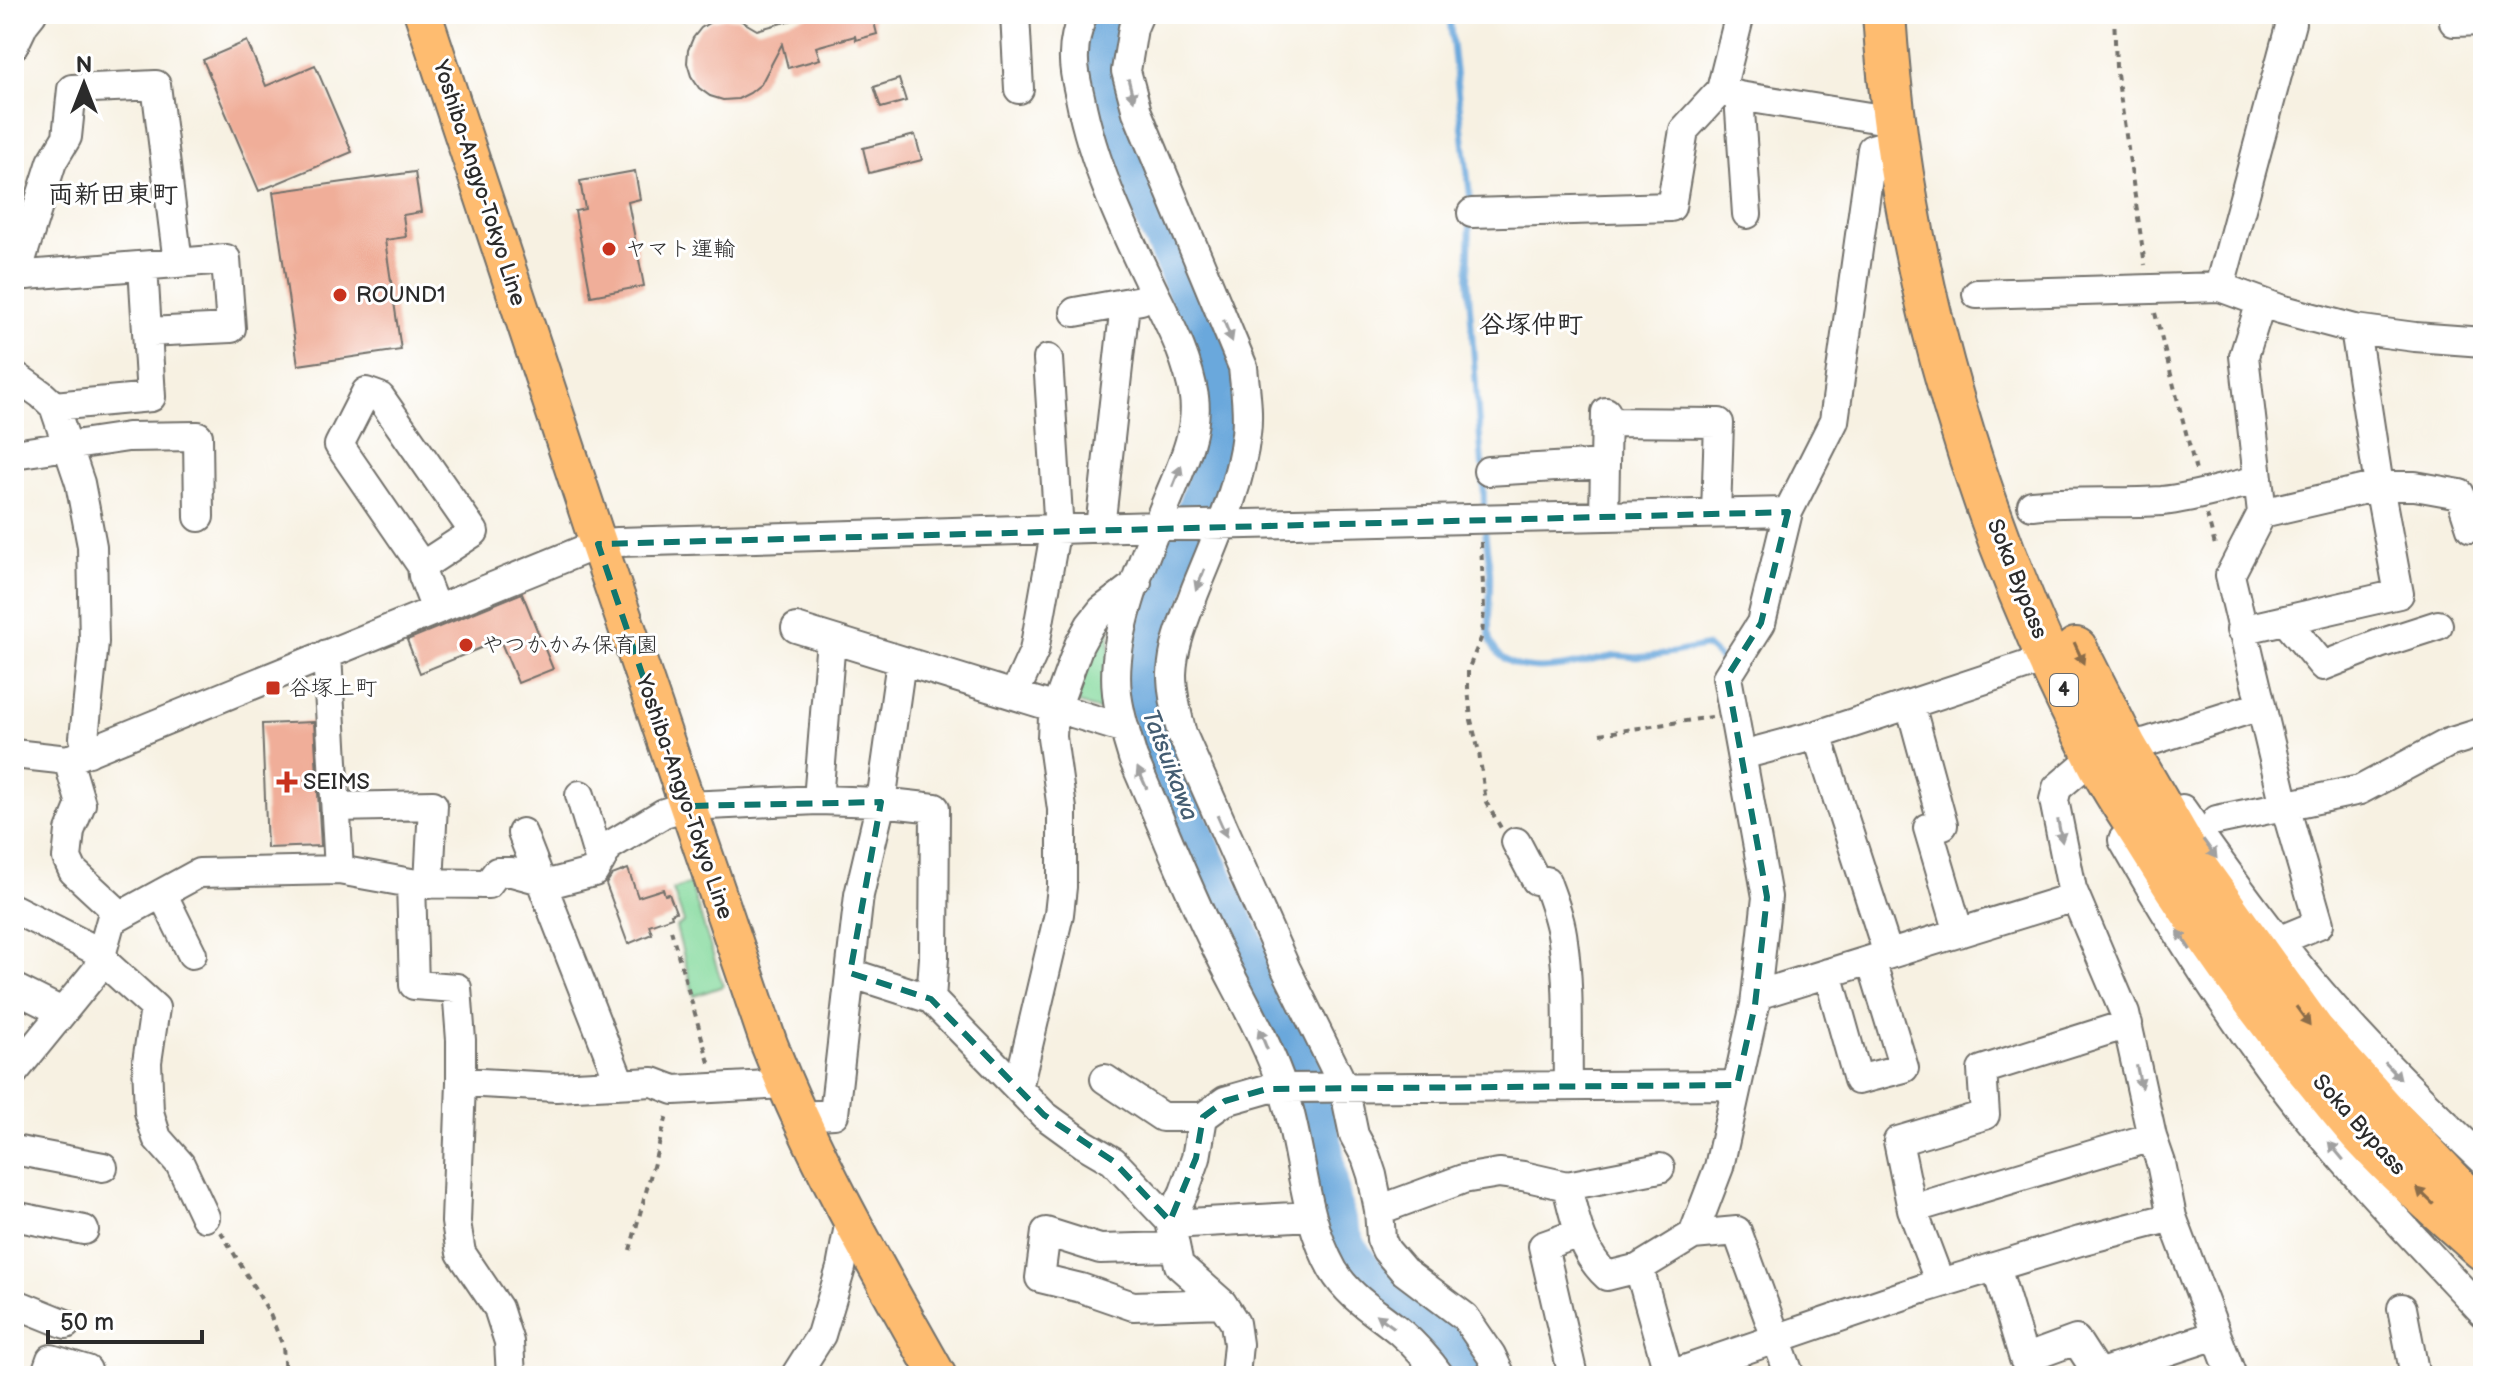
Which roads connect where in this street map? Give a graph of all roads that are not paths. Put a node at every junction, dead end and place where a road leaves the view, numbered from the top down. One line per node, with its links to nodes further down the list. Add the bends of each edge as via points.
1 (32, 14): 12 (street)
2 (423, 14): 50 (main road, Yoshiba-Angyo-Tokyo Line)
3 (1015, 14): 13 (street)
4 (1083, 14): 23 (street, via 1074,55 1086,131)
5 (1139, 14): 47 (street, one-way to 47, via 1126,71 1137,112 1243,367 1246,434 1237,477)
6 (1740, 14): 14 (street)
7 (1884, 14): 15 (highway, Soka Bypass / 4)
8 (1905, 14): 69 (highway, Soka Bypass / 4, one-way to 69, via 1919,136 1963,349 2028,536)
9 (2289, 14): 21 (street, via 2291,23)
10 (2483, 21): 11 (street)
11 (2454, 22)
12 (14, 45)
13 (1019, 89)
14 (1730, 93): 15 (street); 16 (street, via 1684,130 1671,207); 17 (street)
15 (1895, 131): 40 (street, via 1872,149 1834,421); 61 (highway, Soka Bypass / 4, via 1925,296 1955,410 2002,547)
16 (1472, 213)
17 (1747, 214)
18 (178, 263): 19 (street); 20 (street, via 156,85 72,89 67,137 52,162); 28 (street, via 226,259 231,328)
19 (143, 266): 20 (street); 28 (street)
20 (15, 276)
21 (2220, 287): 22 (street); 24 (street)
22 (1977, 294)
23 (1156, 297): 25 (street); 46 (street, one-way to 23, via 1192,433 1195,400 1185,355)
24 (2261, 302): 27 (street); 37 (street, via 2244,356)
25 (1125, 304): 26 (street); 48 (street)
26 (1075, 312)
27 (2355, 329): 29 (street); 38 (street)
28 (147, 332): 32 (street, via 151,397)
29 (2483, 342)
30 (1048, 359): 49 (street)
31 (14, 375): 32 (street)
32 (54, 406): 33 (street)
33 (67, 444): 34 (street); 44 (street, via 198,436); 72 (street, via 92,546 94,642)
34 (14, 454)
35 (1605, 464): 36 (street); 41 (street, via 1606,417 1719,423); 43 (street)
36 (1488, 471)
37 (2258, 480): 39 (street, via 2166,500); 42 (street)
38 (2379, 486): 42 (street); 45 (street, via 2460,494 2471,528); 54 (street, via 2399,594)
39 (2032, 505)
40 (1788, 512): 41 (street); 71 (street, via 1761,623 1727,677)
41 (1716, 513): 43 (street)
42 (2262, 513): 57 (street, via 2230,575)
43 (1604, 516): 47 (street)
44 (199, 517)
45 (2483, 525)
46 (1162, 526): 47 (street); 48 (street); 52 (street)
47 (1215, 526): 110 (street, one-way to 110, via 1179,634 1172,673 1175,706 1182,734)
48 (1100, 528): 49 (street)
49 (1056, 529): 50 (street); 62 (street, via 1034,651)
50 (598, 544): 53 (street); 77 (main road, Yoshiba-Angyo-Tokyo Line)
51 (422, 566): 51 (street, via 339,445 366,392 380,397 474,532); 53 (street)
52 (1137, 583): 65 (street, via 1090,625); 66 (street, via 1117,651 1117,693)
53 (436, 610): 59 (street)
54 (2285, 620): 55 (street, via 2323,666); 57 (street)
55 (2438, 625)
56 (796, 628): 58 (street)
57 (2241, 630): 64 (street)
58 (831, 639): 60 (street); 75 (street)
59 (327, 654): 72 (street); 79 (street)
60 (901, 661): 62 (street); 76 (street)
61 (2052, 666): 63 (street); 73 (street); 133 (highway, Soka Bypass / 4, one-way to 61, via 2365,1138 2238,980 2104,772)
62 (1014, 695): 65 (street)
63 (1910, 704): 68 (street); 91 (street, via 1943,825 1928,828)
64 (2260, 706): 69 (street); 78 (street)
65 (1055, 708): 66 (street); 111 (street, via 1052,737 1062,809 1062,887)
66 (1125, 729): 112 (street, one-way to 66, via 1213,940)
67 (2483, 732): 78 (street, via 2448,743 2360,790)
68 (1817, 735): 71 (street); 95 (street)
69 (2125, 746): 92 (street, one-way to 92, via 2165,786); 123 (highway, Soka Bypass / 4, one-way to 123, via 2194,865 2313,1031)
70 (14, 754): 72 (street)
71 (1742, 755): 99 (street, via 1767,897)
72 (78, 756): 90 (street, via 81,804 67,858 73,871 114,909)
73 (2083, 766): 88 (street, one-way to 88, via 2057,788 2054,800); 140 (street, one-way to 73, via 2271,1071 2152,892)
74 (580, 795): 83 (street)
75 (818, 800): 76 (street); 77 (street)
76 (881, 802): 96 (street, via 859,895); 100 (street, via 935,808)
77 (687, 806): 83 (street, via 664,813 609,846); 107 (main road, Yoshiba-Angyo-Tokyo Line)
78 (2285, 806): 80 (street); 92 (street, via 2319,924)
79 (336, 807): 84 (street); 86 (street, via 433,805)
80 (2217, 820)
81 (522, 833): 85 (street)
82 (1516, 842): 109 (street, via 1536,880 1546,881 1561,927)
83 (600, 862): 85 (street, via 594,872 552,883)
84 (339, 870): 86 (street); 87 (street, via 199,873)
85 (539, 879): 86 (street, via 497,872 488,884); 106 (street)
86 (420, 884): 105 (street, via 414,985 457,988)
87 (162, 893): 90 (street); 93 (street)
88 (2075, 897): 91 (street); 102 (street)
89 (14, 909): 94 (street)
90 (111, 921): 94 (street)
91 (1959, 933): 95 (street)
92 (2278, 941): 117 (street, one-way to 117, via 2445,1134)
93 (192, 954)
94 (102, 956): 101 (street, via 97,970); 126 (street, via 155,1008 147,1062 149,1112 157,1138 180,1164)
95 (1880, 957): 97 (street); 97 (street, via 1904,1068 1858,1080)
96 (850, 973): 100 (street); 113 (street, via 834,1114)
97 (1828, 973): 99 (street)
98 (14, 988): 101 (street)
99 (1757, 995): 108 (street)
100 (931, 999): 111 (street)
101 (62, 1012): 103 (street)
102 (2128, 1024): 115 (street, one-way to 115); 121 (street, via 1982,1070 1985,1115 1898,1141)
103 (14, 1072)
104 (1105, 1079): 114 (street, via 1162,1117)
105 (461, 1082): 106 (street, via 556,1087); 147 (street, via 456,1222 461,1253 498,1308 509,1342)
106 (620, 1083): 107 (street, via 653,1082 674,1090)
107 (785, 1084): 113 (main road, Yoshiba-Angyo-Tokyo Line)
108 (1737, 1085): 109 (street); 132 (street, via 1719,1167)
109 (1568, 1086): 110 (street)
110 (1337, 1087): 112 (street); 122 (street, via 1366,1157)
111 (1018, 1088): 130 (street, via 1044,1115 1113,1161)
112 (1288, 1088): 114 (street, via 1225,1101); 125 (street)
113 (800, 1116): 128 (main road, Yoshiba-Angyo-Tokyo Line)
114 (1203, 1117): 130 (street, via 1196,1158)
115 (2152, 1137): 121 (street); 127 (street)
116 (14, 1150): 118 (street)
117 (2483, 1160)
118 (103, 1167)
119 (1660, 1168): 120 (street)
120 (1567, 1186): 122 (street, via 1499,1173 1463,1179); 131 (street)
121 (1912, 1209): 136 (street)
122 (1379, 1210): 152 (street, via 1386,1250 1404,1271 1465,1317)
123 (2483, 1212)
124 (14, 1216): 129 (street)
125 (1311, 1216): 130 (street); 151 (street, one-way to 125, via 1335,1274)
126 (205, 1217)
127 (2172, 1217): 134 (street); 142 (street)
128 (850, 1220): 148 (street, via 821,1335); 149 (main road, Yoshiba-Angyo-Tokyo Line)
129 (84, 1230)
130 (1172, 1231): 138 (street, via 1179,1265); 138 (street, via 1100,1249 1046,1232 1040,1278 1133,1306)
131 (1579, 1233): 135 (street, via 1607,1276); 153 (street, via 1543,1246)
132 (1693, 1235): 135 (street); 143 (street, via 1737,1231)
133 (2483, 1249)
134 (1996, 1267): 136 (street); 142 (street, via 2024,1359 2076,1340 2098,1374)
135 (1639, 1268): 144 (street)
136 (1940, 1283): 143 (street)
137 (14, 1303): 141 (street)
138 (1222, 1303): 150 (street, via 1235,1323)
139 (2402, 1308): 156 (street)
140 (2483, 1312)
141 (66, 1324)
142 (2216, 1335): 155 (street)
143 (1776, 1339): 144 (street); 154 (street)
144 (1680, 1374)
145 (45, 1376): 146 (street, via 51,1359 87,1370)
146 (85, 1376)
147 (511, 1376)
148 (795, 1376)
149 (938, 1376)
150 (1235, 1376)
151 (1440, 1376)
152 (1501, 1376)
153 (1573, 1376)
154 (1790, 1376)
155 (2232, 1376)
156 (2415, 1376)

